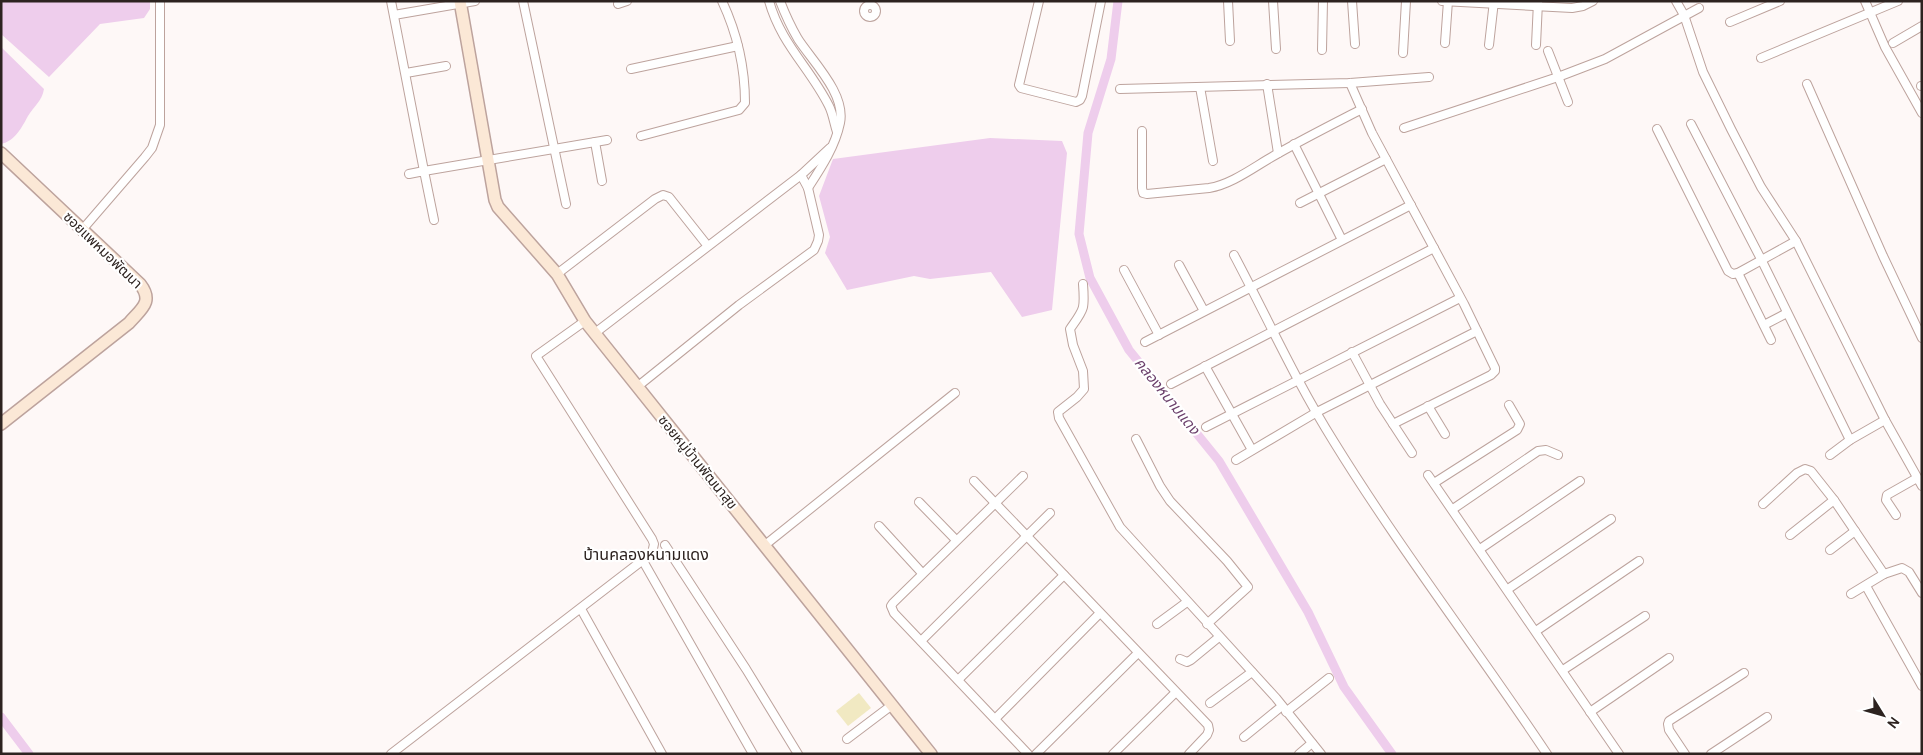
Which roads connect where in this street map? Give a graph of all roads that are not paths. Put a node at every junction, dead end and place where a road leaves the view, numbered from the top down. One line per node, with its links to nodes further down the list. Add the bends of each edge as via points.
1 (160, 1): 87 (street, via 158,134 145,157)
2 (391, 1): 33 (street)
3 (475, 1): 24 (street)
4 (522, 1): 71 (street)
5 (627, 1): 26 (street)
6 (722, 1): 41 (street)
7 (769, 1): 65 (street, via 786,41 829,106)
8 (780, 1): 65 (street, via 798,39 835,95 840,114)
9 (881, 1): 29 (street)
10 (1039, 1): 11 (street, via 1019,85 1076,102 1084,88)
11 (1101, 1)
12 (1228, 1): 36 (street)
13 (1273, 1): 43 (street)
14 (1323, 1): 44 (street)
15 (1352, 1): 38 (street)
16 (1406, 1): 46 (street)
17 (1442, 1): 18 (street)
18 (1448, 1): 25 (street); 37 (street)
19 (1593, 1): 28 (street)
20 (1676, 1): 32 (street)
21 (1780, 1): 34 (street)
22 (1865, 1): 31 (street)
23 (1898, 1): 31 (street)
24 (460, 2): 33 (street); 74 (street, ซอยหมู่บ้านพัฒนาสุข)
25 (1494, 3): 27 (street); 42 (street)
26 (618, 4)
27 (1538, 4): 28 (street, via 1572,8); 40 (street)
28 (1583, 4)
29 (874, 7)
30 (1699, 8): 32 (street)
31 (1870, 12): 47 (street); 60 (street, via 1885,47)
32 (1684, 15): 52 (street, via 1605,60); 89 (street, via 1703,72 1731,129 1761,187)
33 (394, 16): 50 (street)
34 (1730, 22)
35 (1922, 26): 39 (street)
36 (1230, 41)
37 (1445, 43)
38 (1355, 44)
39 (1893, 44)
40 (1536, 45)
41 (738, 46): 49 (street); 66 (street, via 745,80 743,107 703,121)
42 (1489, 46)
43 (1276, 49)
44 (1322, 50)
45 (1548, 51): 52 (street)
46 (1403, 53)
47 (1761, 58)
48 (446, 66): 50 (street)
49 (632, 69)
50 (406, 73): 77 (street)
51 (1429, 77): 53 (street)
52 (1558, 77): 58 (street); 62 (street)
53 (1350, 83): 54 (street); 59 (street)
54 (1267, 84): 56 (street); 73 (street)
55 (1807, 84): 109 (street)
56 (1200, 87): 57 (street); 76 (street)
57 (1120, 89)
58 (1568, 102)
59 (1362, 109): 69 (street); 75 (street)
60 (1922, 113)
61 (1691, 124): 93 (street)
62 (1404, 128)
63 (1658, 129): 96 (street, via 1724,265 1733,274)
64 (1142, 131): 73 (street, via 1142,191 1147,194 1218,186)
65 (837, 132): 70 (street)
66 (641, 136)
67 (607, 140): 68 (street)
68 (595, 142): 71 (street); 80 (street)
69 (1294, 144): 73 (street); 82 (street)
70 (830, 148): 79 (street); 81 (street, via 827,159)
71 (555, 149): 74 (street); 84 (street)
72 (1, 153): 87 (street, ซอยแพหมอพัฒนา)
73 (1278, 153)
74 (489, 159): 77 (street); 97 (street, ซอยหมู่บ้านพัฒนาสุข, via 498,207)
75 (1386, 159): 82 (street); 85 (street)
76 (1213, 161)
77 (424, 171): 78 (street); 86 (street)
78 (409, 174)
79 (801, 175): 81 (street); 90 (street)
80 (602, 181)
81 (808, 188): 117 (street, via 819,235 814,250)
82 (1319, 194): 83 (street); 88 (street)
83 (1300, 202)
84 (566, 204)
85 (1411, 205): 88 (street); 91 (street)
86 (434, 220)
87 (82, 230): 124 (street, ซอยแพหมอพัฒนา, via 140,284 146,292 145,305 129,323)
88 (1342, 240): 99 (street)
89 (1796, 241): 93 (street); 123 (street)
90 (708, 245): 97 (street, via 669,197 663,195); 107 (street)
91 (1434, 248): 100 (street); 105 (street)
92 (1234, 255): 99 (street)
93 (1761, 259): 96 (street); 102 (street)
94 (1179, 266): 101 (street)
95 (1124, 270): 108 (street)
96 (1738, 273): 104 (street)
97 (557, 274): 103 (street, ซอยหมู่บ้านพัฒนาสุข)
98 (1083, 284): 168 (street, via 1082,312 1070,329 1083,371 1084,389 1058,415 1114,519)
99 (1251, 287): 101 (street); 105 (street)
100 (1460, 298): 106 (street); 112 (street)
101 (1204, 312): 108 (street)
102 (1787, 312): 104 (street); 129 (street)
103 (585, 321): 107 (street, ซอยหมู่บ้านพัฒนาสุข); 159 (street, via 536,356 652,539 652,552)
104 (1764, 325): 110 (street)
105 (1273, 330): 113 (street); 114 (street)
106 (1477, 331): 116 (street); 120 (street, via 1495,371)
107 (595, 333): 117 (street, ซอยหมู่บ้านพัฒนาสุข)
108 (1159, 335): 111 (street)
109 (1922, 338)
110 (1771, 340)
111 (1144, 342)
112 (1352, 352): 114 (street); 116 (street)
113 (1205, 366): 115 (street); 122 (street)
114 (1299, 380): 121 (street); 122 (street)
115 (1171, 384)
116 (1371, 385): 121 (street); 125 (street)
117 (637, 386): 156 (street, ซอยหมู่บ้านพัฒนาสุข)
118 (955, 393): 156 (street)
119 (1508, 405): 140 (street, via 1519,421 1517,430)
120 (1428, 406): 125 (street); 127 (street)
121 (1317, 412): 130 (street); 196 (street, via 1380,513)
122 (1231, 414): 126 (street); 130 (street)
123 (1885, 420): 129 (street); 137 (street)
124 (1, 424)
125 (1393, 424): 131 (street)
126 (1206, 427)
127 (1445, 434)
128 (1136, 439): 173 (street, via 1170,501 1248,587)
129 (1850, 440): 133 (street)
130 (1252, 450): 134 (street)
131 (1412, 453)
132 (1558, 455): 146 (street, via 1546,450 1538,451)
133 (1830, 455)
134 (1236, 460)
135 (1428, 475): 140 (street)
136 (1023, 476): 144 (street)
137 (1917, 478): 141 (street); 148 (street, via 1887,495 1886,500)
138 (974, 481): 144 (street)
139 (1580, 481): 157 (street)
140 (1434, 484): 146 (street)
141 (1922, 486)
142 (1834, 500): 145 (street, via 1805,469); 151 (street); 152 (street)
143 (919, 502): 154 (street)
144 (995, 502): 153 (street); 154 (street)
145 (1763, 504)
146 (1453, 509): 157 (street)
147 (1050, 513): 153 (street)
148 (1896, 515)
149 (1611, 519): 165 (street)
150 (879, 526): 161 (street)
151 (1855, 531): 158 (street); 162 (street)
152 (1790, 535)
153 (1026, 536): 163 (street); 176 (street)
154 (956, 540): 161 (street)
155 (665, 545): 200 (street)
156 (765, 545): 188 (street, ซอยหมู่บ้านพัฒนาสุข)
157 (1480, 549): 165 (street)
158 (1830, 550)
159 (643, 561): 169 (street); 199 (street)
160 (1639, 561): 174 (street)
161 (922, 573): 176 (street, via 891,606)
162 (1884, 574): 164 (street); 166 (street, via 1902,568)
163 (1064, 575): 170 (street); 184 (street)
164 (1866, 586): 167 (street); 185 (street)
165 (1508, 590): 174 (street)
166 (1922, 593)
167 (1851, 594)
168 (1187, 602): 172 (street); 173 (street)
169 (580, 609): 197 (street); 198 (street)
170 (1100, 613): 177 (street); 192 (street)
171 (1645, 616): 180 (street)
172 (1157, 624)
173 (1207, 624): 175 (street)
174 (1536, 631): 180 (street)
175 (1219, 638): 179 (street, via 1191,660); 181 (street)
176 (921, 641): 184 (street)
177 (1138, 653): 186 (street); 203 (street)
178 (1669, 658): 190 (street)
179 (1180, 659)
180 (1562, 670): 190 (street)
181 (1252, 672): 187 (street); 189 (street)
182 (1744, 673): 209 (street, via 1670,721 1669,730)
183 (1329, 678): 189 (street)
184 (958, 680): 192 (street)
185 (1922, 686)
186 (1175, 693): 204 (street); 205 (street, via 1208,725 1207,735)
187 (1210, 703)
188 (891, 705): 194 (street); 201 (street, ซอยหมู่บ้านพัฒนาสุข)
189 (1284, 709): 193 (street); 195 (street)
190 (1590, 712): 208 (street)
191 (1766, 717): 210 (street)
192 (995, 719): 202 (street)
193 (1244, 737)
194 (847, 739)
195 (1312, 744): 206 (street); 207 (street)
196 (1543, 752)
197 (391, 754)
198 (662, 754)
199 (753, 754)
200 (798, 754)
201 (930, 754)
202 (1028, 754)
203 (1036, 754)
204 (1113, 754)
205 (1189, 754)
206 (1299, 754)
207 (1321, 754)
208 (1619, 754)
209 (1685, 754)
210 (1711, 754)

